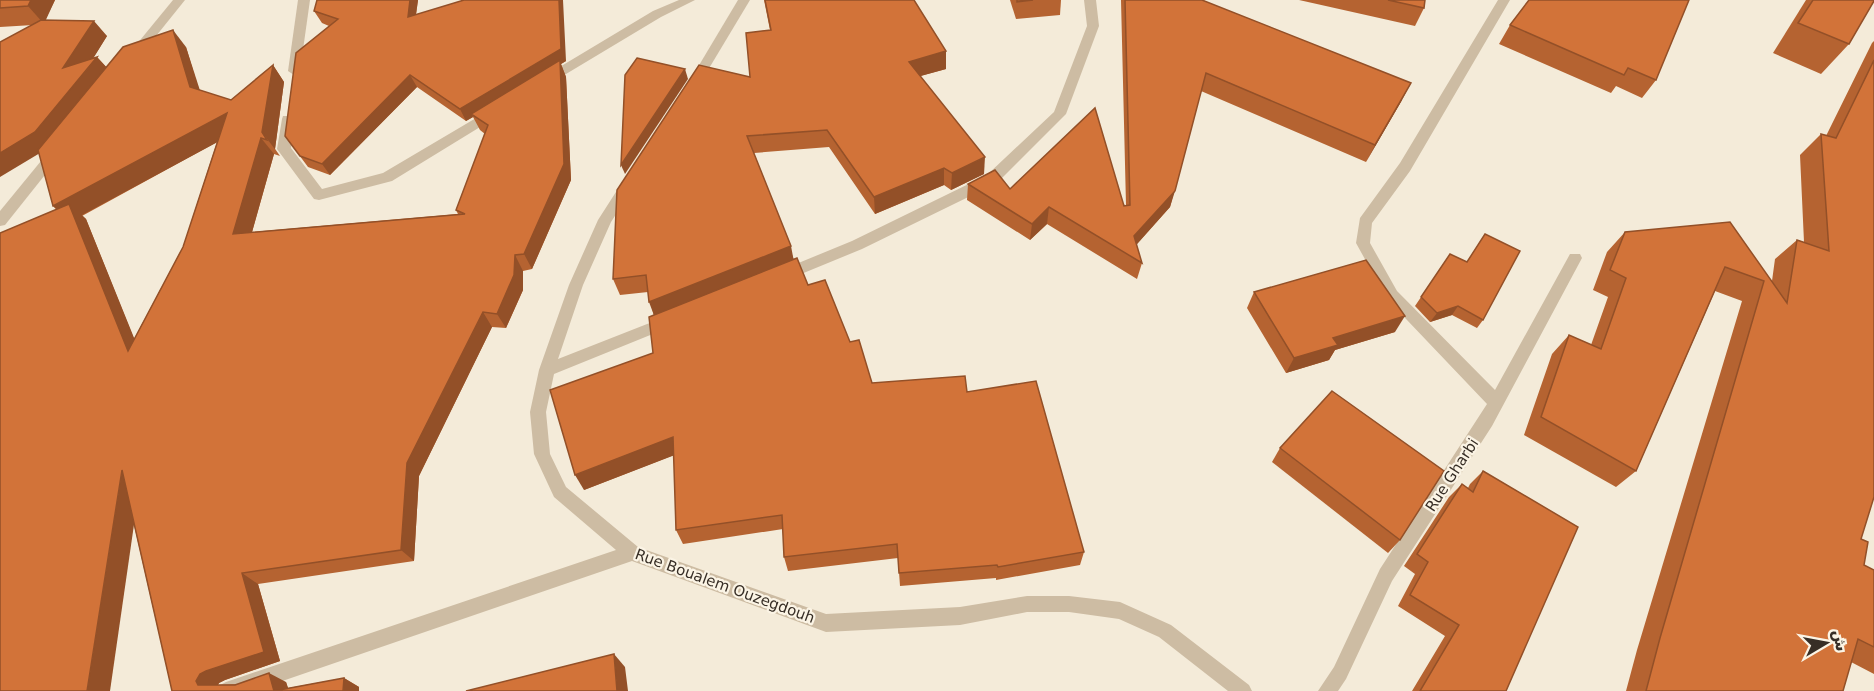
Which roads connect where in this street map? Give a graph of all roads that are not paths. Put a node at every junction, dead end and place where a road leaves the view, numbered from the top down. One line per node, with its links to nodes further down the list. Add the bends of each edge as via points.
1 (179, 0): 7 (street)
2 (304, 0): 8 (street)
3 (689, 0): 9 (street, via 657,14)
4 (744, 0): 10 (street)
5 (1090, 0): 17 (street, via 1094,26 1060,114 992,179 857,245)
6 (1504, 0): 20 (street, via 1405,167 1365,222 1363,243 1392,295)
7 (126, 64)
8 (293, 80)
9 (537, 86)
10 (688, 93)
11 (290, 103): 12 (street, via 284,149 320,195 387,177)
12 (507, 104)
13 (67, 138): 15 (street)
14 (637, 172): 19 (street, Rue Boualem Ouzegdouh, via 605,220 576,285)
15 (0, 221)
16 (1575, 258): 20 (street, Rue Gharbi)
17 (768, 281)
18 (680, 317): 19 (street)
19 (547, 370): 21 (street, Rue Boualem Ouzegdouh, via 538,412 542,454 560,492)
20 (1496, 402): 24 (street, Rue Gharbi, via 1386,575 1340,673)
21 (632, 553): 22 (street); 23 (street, Rue Boualem Ouzegdouh, via 826,623 960,616 1027,604 1069,604 1120,611 1166,631)
22 (226, 691)
23 (1243, 691)
24 (1327, 691)

